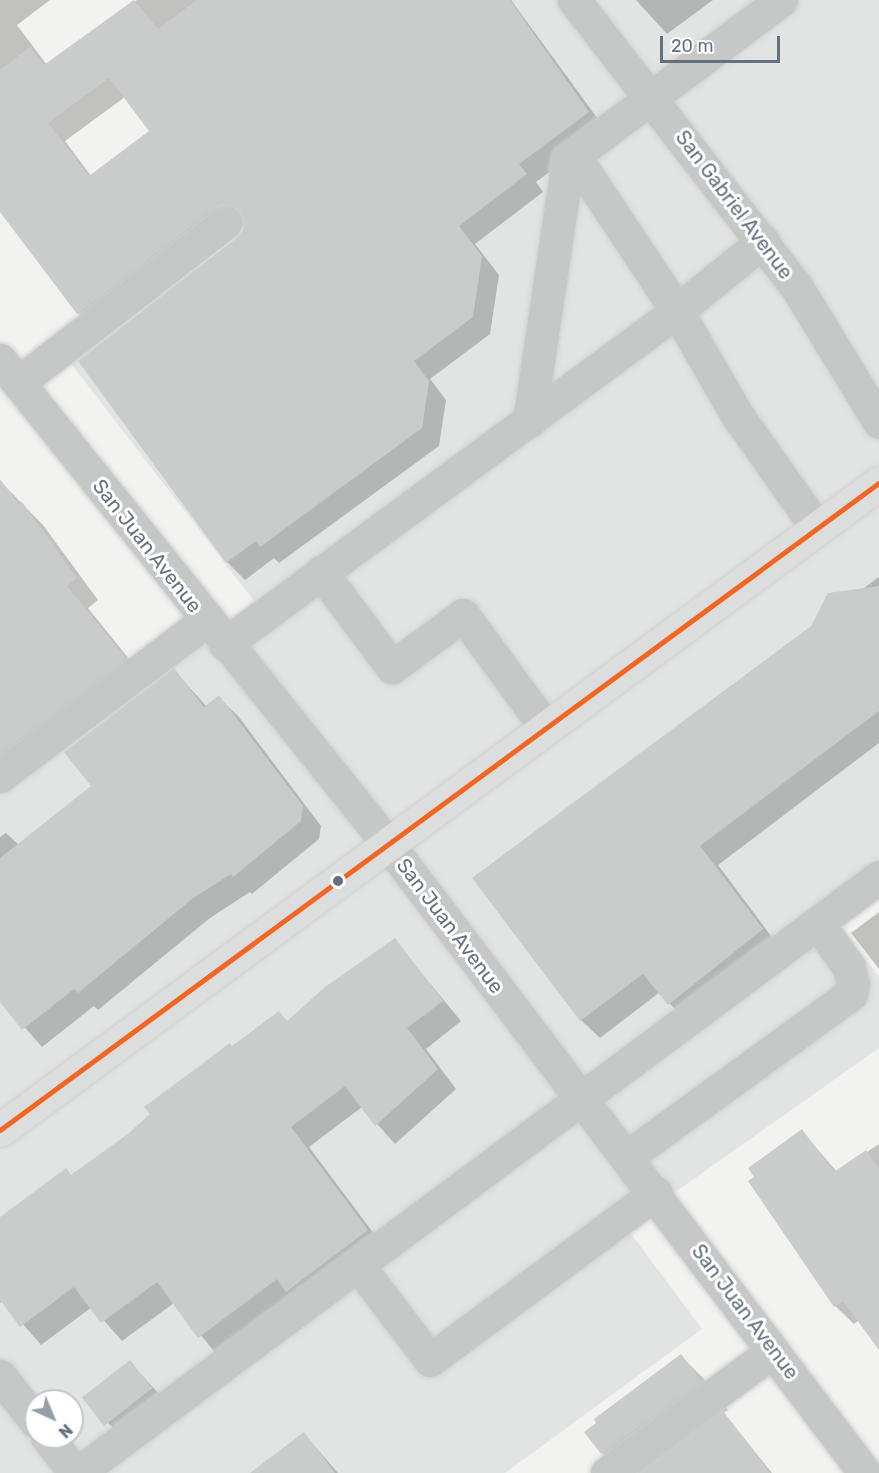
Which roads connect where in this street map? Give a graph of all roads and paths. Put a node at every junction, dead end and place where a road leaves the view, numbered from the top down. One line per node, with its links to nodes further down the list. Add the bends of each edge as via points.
1 (574, 0): 3 (street, San Gabriel Avenue)
2 (781, 0): 3 (street)
3 (650, 96): 4 (street); 6 (street, San Gabriel Avenue)
4 (574, 156): 7 (street); 9 (street, via 568,160)
5 (225, 223): 8 (street)
6 (762, 242): 7 (street); 10 (street, San Gabriel Avenue, via 796,286)
7 (677, 311): 9 (street); 12 (street, via 737,415)
8 (9, 371): 14 (street, San Juan Avenue)
9 (529, 421): 13 (street)
10 (879, 422)
11 (879, 483): 12 (main road)
12 (818, 528): 15 (main road)
13 (321, 572): 14 (street); 15 (street, via 392,667 463,615)
14 (215, 632): 16 (street); 17 (street, San Juan Avenue)
15 (546, 728): 17 (main road)
16 (0, 776)
17 (388, 844): 20 (street, San Juan Avenue); 21 (main road)
18 (879, 877): 19 (street)
19 (817, 923): 20 (street); 22 (street, via 849,967 854,985 851,994)
20 (582, 1098): 22 (street, San Juan Avenue); 24 (street)
21 (0, 1130)
22 (628, 1156): 23 (street, San Juan Avenue)
23 (656, 1193): 24 (street, via 430,1360); 25 (street, San Juan Avenue)
24 (358, 1265): 29 (street)
25 (773, 1351): 30 (street); 31 (street, San Juan Avenue)
26 (0, 1376): 27 (street)
27 (24, 1407)
28 (58, 1449): 29 (street)
29 (77, 1473)
30 (607, 1473)
31 (865, 1473)

